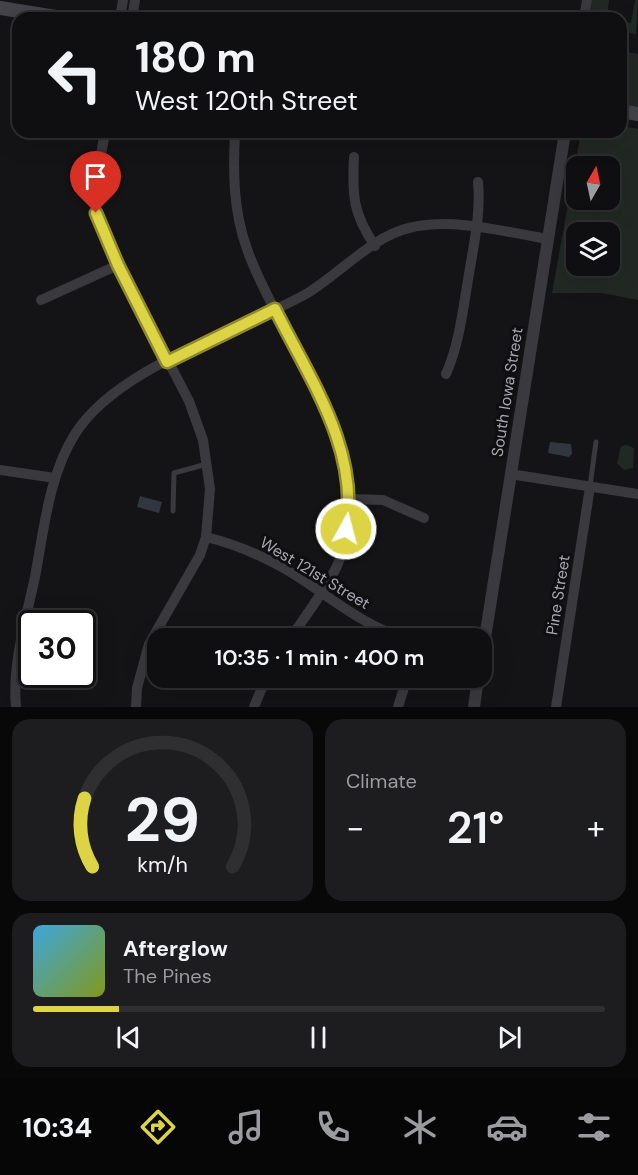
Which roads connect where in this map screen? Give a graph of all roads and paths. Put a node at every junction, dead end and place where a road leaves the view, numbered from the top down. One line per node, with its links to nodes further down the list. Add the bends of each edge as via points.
1 (0, 8): 2 (main road)
2 (25, 12)
3 (104, 138): 11 (street, via 95,188 96,213)
4 (235, 138): 13 (street, via 235,203 246,248)
5 (564, 138): 9 (street, South Iowa Street)
6 (354, 157): 10 (street, via 356,212)
7 (478, 182): 8 (street)
8 (477, 228): 9 (street); 10 (street, via 422,225 405,229); 15 (street, via 457,349)
9 (548, 239): 19 (street, South Iowa Street)
10 (375, 246): 13 (street, via 316,287)
11 (118, 265): 12 (street); 14 (street)
12 (41, 300)
13 (275, 309): 14 (street); 23 (street, via 341,446)
14 (167, 362): 17 (street, via 199,426); 20 (street, via 118,390 87,418 70,442)
15 (446, 374)
16 (596, 442): 21 (lane)
17 (207, 464): 24 (lane, via 174,472); 26 (street, via 210,489)
18 (0, 470): 20 (street)
19 (510, 474): 21 (street); 30 (street, South Iowa Street)
20 (55, 478): 34 (street, via 19,654)
21 (590, 487): 22 (street); 39 (street, Pine Street)
22 (638, 494)
23 (350, 499): 25 (street, via 383,500); 27 (street, via 340,555)
24 (173, 511)
25 (424, 518)
26 (206, 537): 27 (street, West 121st Street, via 253,552); 35 (street, via 200,555 149,644)
27 (320, 593): 28 (street); 29 (street, West 121st Street)
28 (297, 628)
29 (381, 628)
30 (486, 628)
31 (262, 688): 36 (street)
32 (404, 688): 37 (street)
33 (477, 688): 38 (street)
34 (16, 707)
35 (136, 707)
36 (255, 707)
37 (398, 707)
38 (474, 707)
39 (556, 707)

